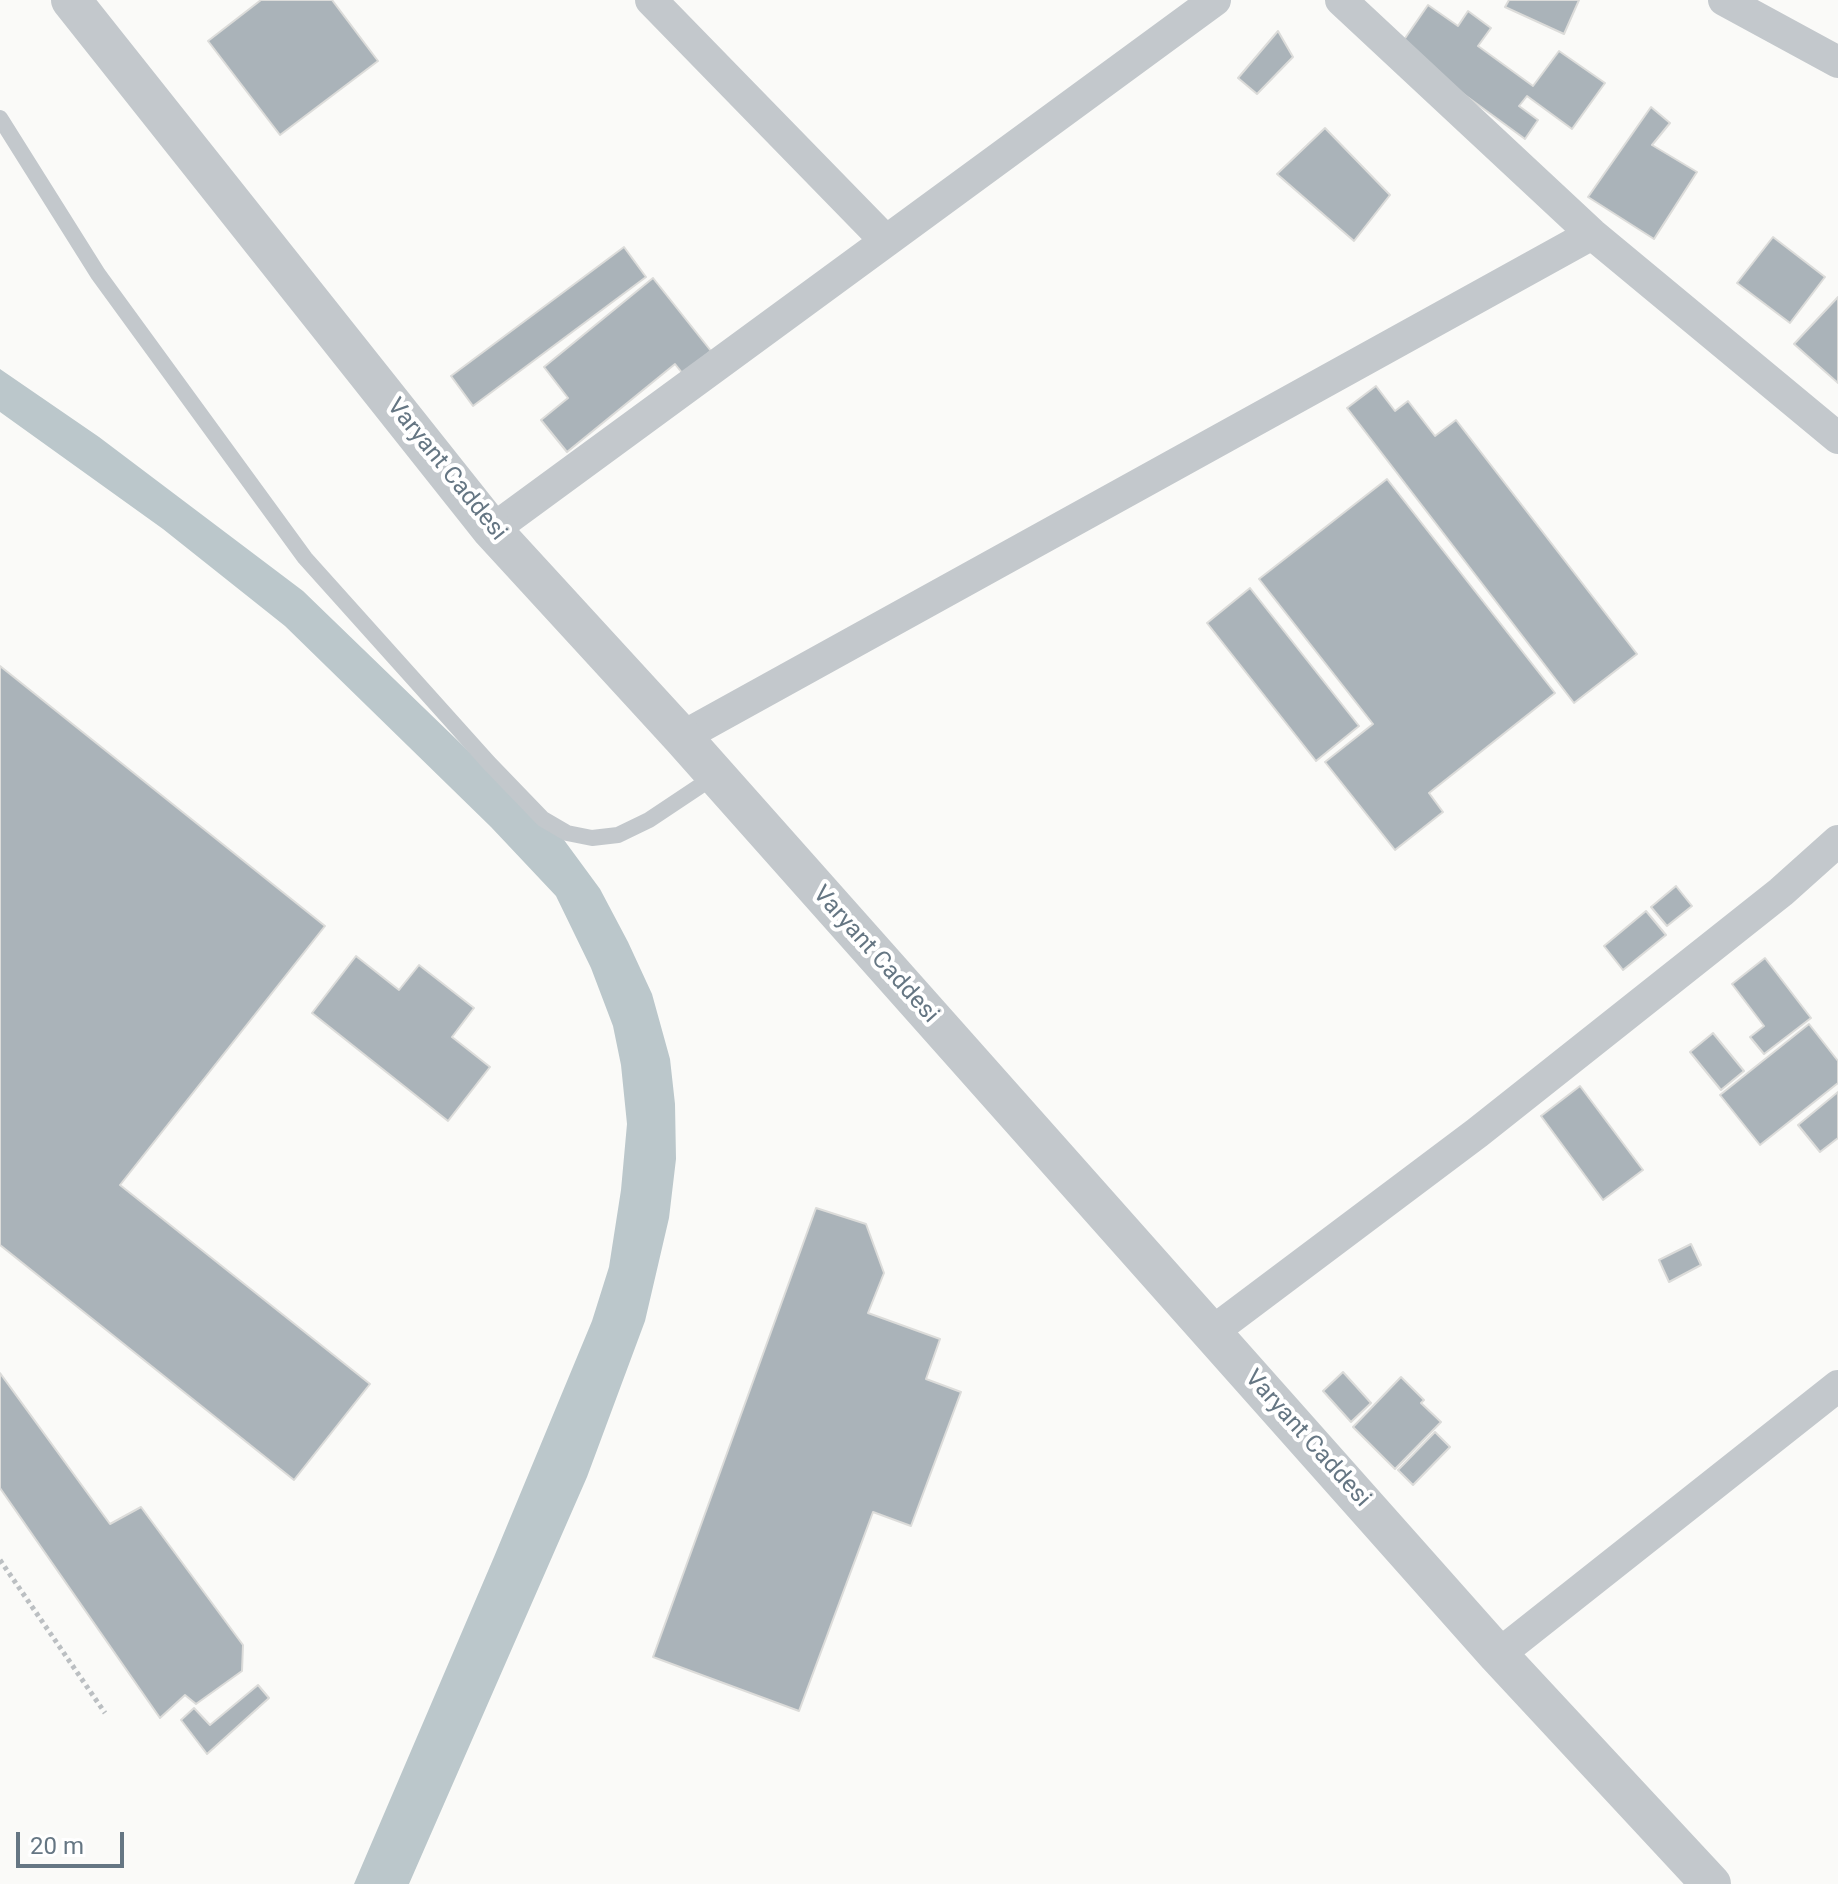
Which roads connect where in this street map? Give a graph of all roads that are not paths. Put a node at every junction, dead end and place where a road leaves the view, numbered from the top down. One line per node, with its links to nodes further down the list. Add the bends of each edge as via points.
1 (71, 0): 11 (street, Varyant Caddesi)
2 (651, 0): 9 (street)
3 (1215, 0): 9 (street)
4 (1341, 0): 8 (street)
5 (1724, 0): 6 (street)
6 (1838, 62)
7 (0, 118): 13 (lane, via 98,274 305,558 543,819 567,833 592,838 618,835)
8 (1592, 234): 10 (street); 12 (street)
9 (886, 241): 11 (street)
10 (1838, 438)
11 (492, 530): 12 (street, Varyant Caddesi)
12 (682, 737): 13 (street, Varyant Caddesi)
13 (715, 776): 15 (street, Varyant Caddesi)
14 (1838, 841): 15 (street, via 1477,1133)
15 (1212, 1332): 17 (street, Varyant Caddesi)
16 (1838, 1386): 17 (street)
17 (1498, 1655): 18 (street, Varyant Caddesi)
18 (1711, 1884)

